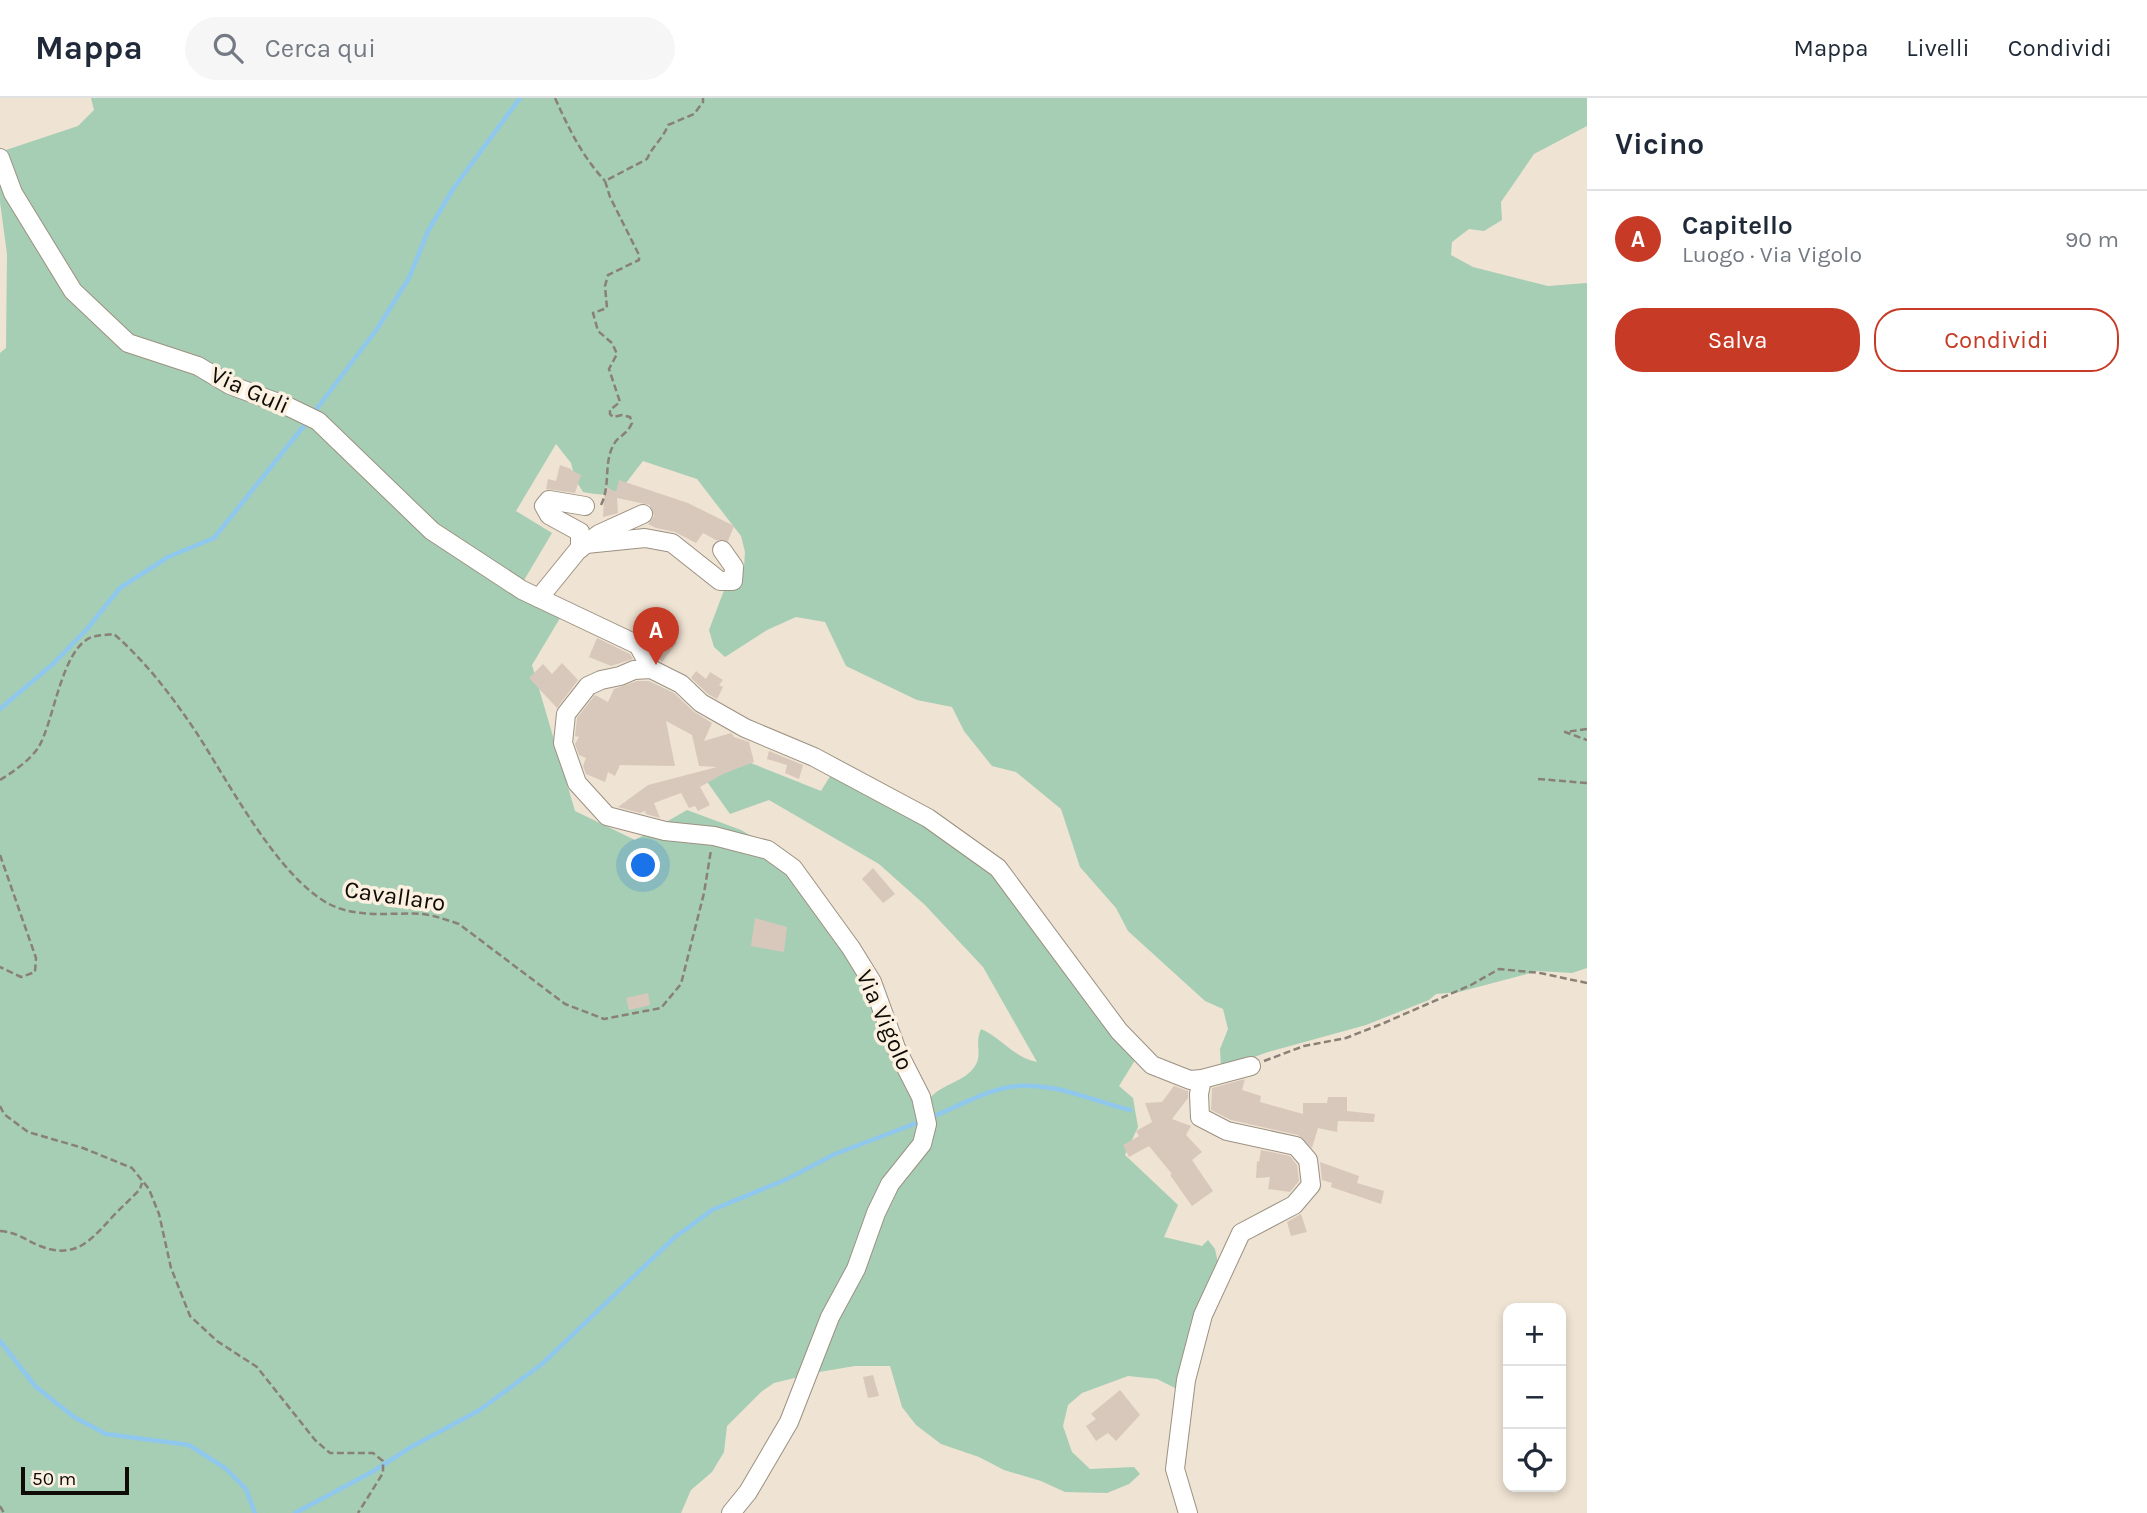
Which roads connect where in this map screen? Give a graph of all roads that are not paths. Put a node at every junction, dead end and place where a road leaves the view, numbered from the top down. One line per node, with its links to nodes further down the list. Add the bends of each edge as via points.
1 (0, 158): 6 (street, Via Guli, via 13,193 73,291 128,343 198,366 230,385 317,421 432,531)
2 (591, 508): 4 (street, via 549,500 544,506 549,515 580,532)
3 (643, 514): 4 (street, via 598,534)
4 (583, 546): 5 (street, via 645,538 672,542 720,582 733,581 734,567); 6 (street)
5 (722, 550)
6 (539, 598): 7 (street, via 638,645)
7 (651, 668): 9 (street, via 746,728 814,757 928,818 998,868 1119,1031 1152,1065 1190,1080); 10 (street, Via Vigolo, via 588,686 566,714 564,743 577,783 607,816 768,850 793,868 873,982 896,1048 921,1097 927,1124 922,1144 890,1184 876,1213 789,1422)
8 (1251, 1066): 9 (street)
9 (1202, 1079): 11 (street, via 1200,1117 1227,1131 1296,1146 1308,1160 1311,1185 1294,1205 1241,1233 1203,1315 1186,1380 1175,1469)
10 (731, 1513)
11 (1188, 1513)

